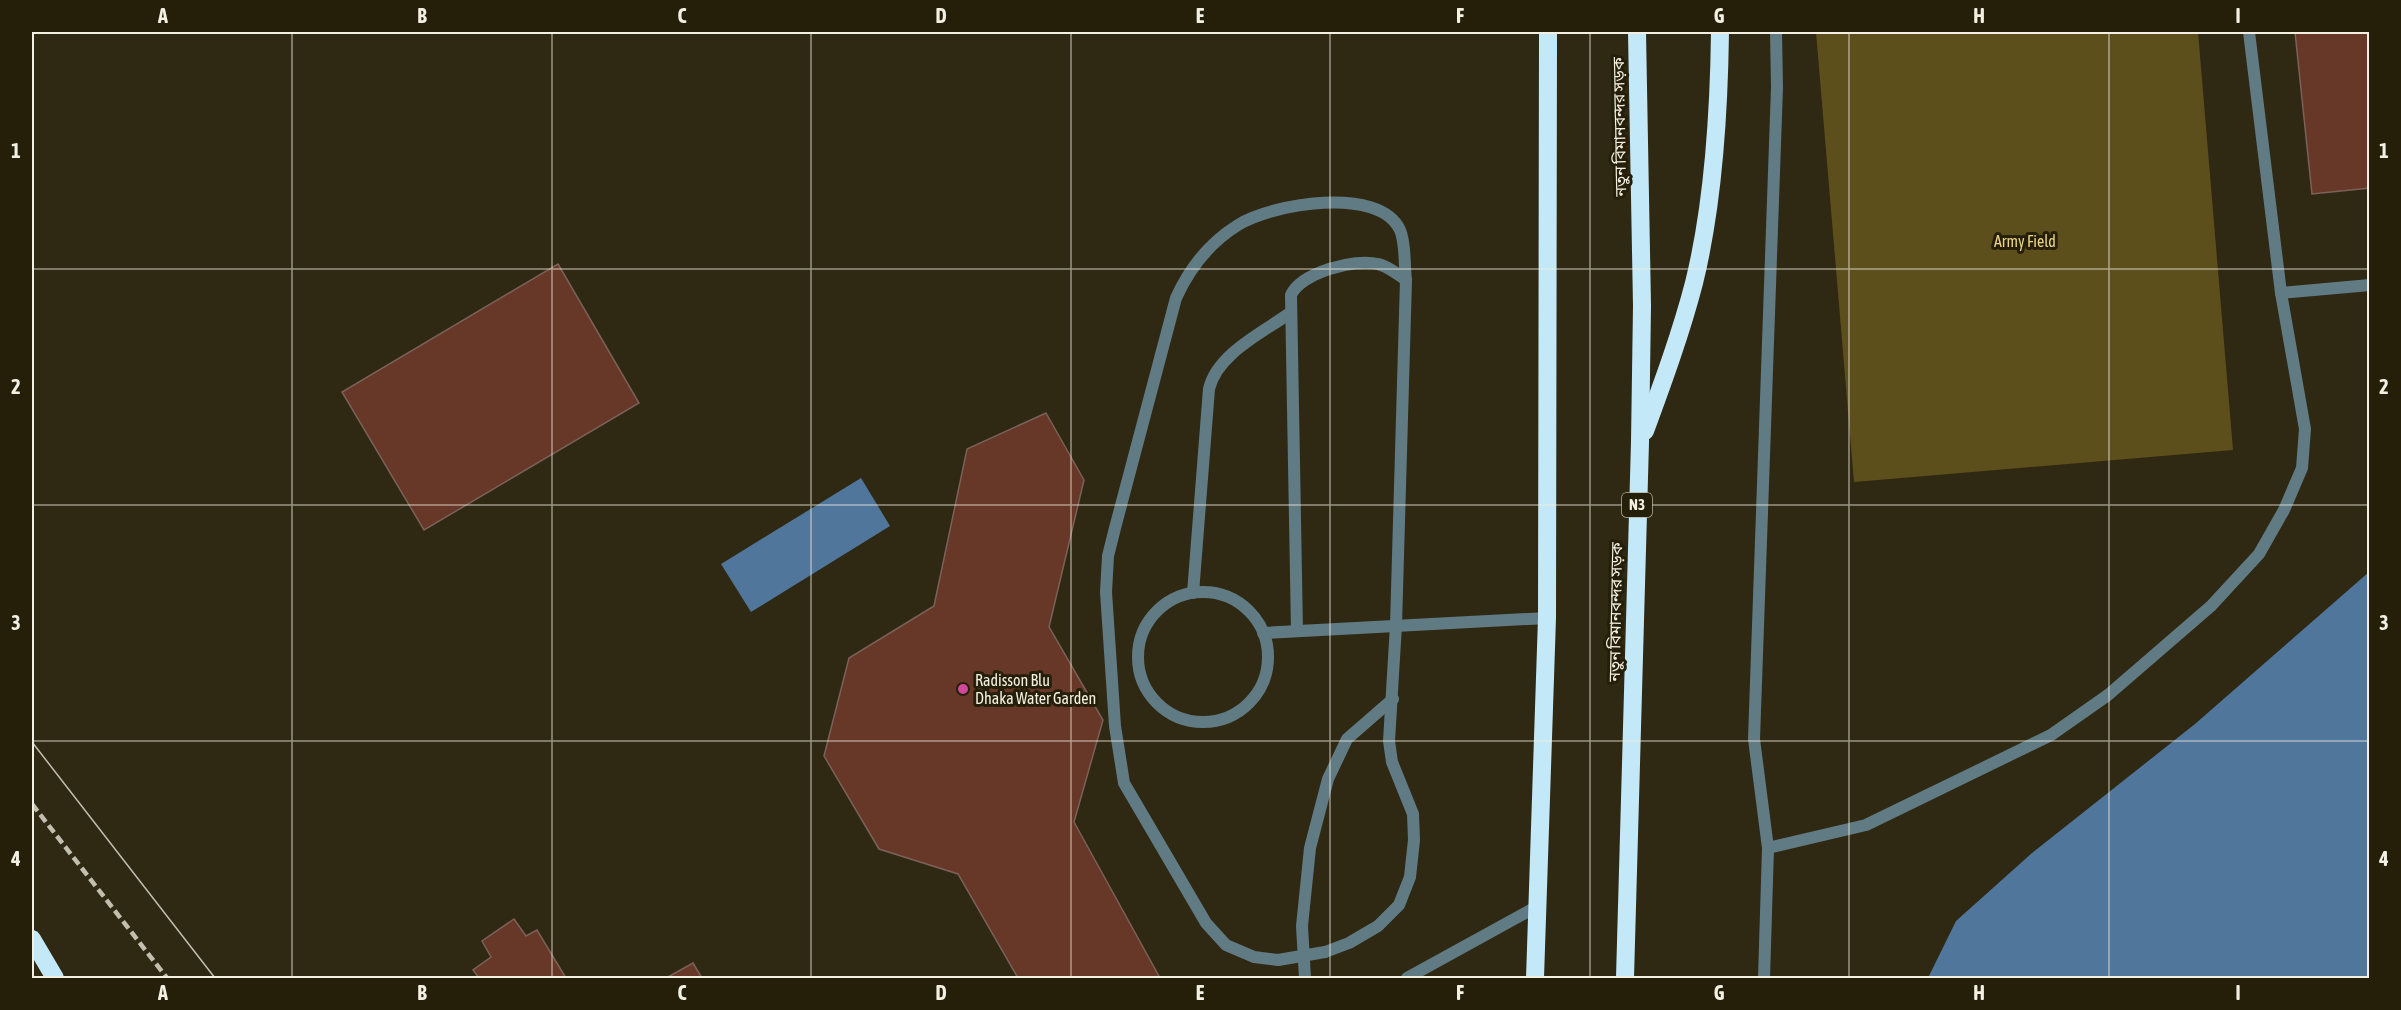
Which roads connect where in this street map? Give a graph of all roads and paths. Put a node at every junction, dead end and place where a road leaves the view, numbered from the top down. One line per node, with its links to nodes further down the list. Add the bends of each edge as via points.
1 (1548, 32): 12 (highway)
2 (1637, 32): 10 (highway, নতুন বিমানবন্দর সড়ক / N3)
3 (1720, 32): 10 (highway, via 1710,185 1694,281 1668,370)
4 (1776, 32): 17 (lane, via 1754,739)
5 (2249, 32): 8 (lane)
6 (1406, 280): 9 (lane, via 1376,263 1321,272 1295,285); 13 (lane); 16 (lane, bridge, via 1401,231 1394,221 1358,205 1326,202 1273,209 1238,225 1190,269 1176,298 1108,556 1106,592 1115,726 1124,783 1206,923 1226,945 1254,957 1278,960 1325,952 1378,926 1399,905 1410,877 1414,840 1413,814 1392,762 1389,741)
7 (2370, 285): 8 (lane)
8 (2281, 293): 17 (lane, via 2306,429 2302,468 2259,554 2211,606 2108,695 2051,735 1866,825)
9 (1290, 313): 11 (lane, via 1212,374); 14 (lane)
10 (1640, 442): 24 (highway, নতুন বিমানবন্দর সড়ক / N3)
11 (1193, 593): 15 (lane, via 1235,600 1257,620); 15 (lane, via 1167,603 1141,638 1139,668 1143,681 1150,695 1172,714 1185,720 1214,722 1228,718 1251,701 1266,676 1268,654)
12 (1547, 618): 13 (lane); 18 (highway)
13 (1396, 625): 14 (lane); 16 (lane)
14 (1297, 632): 15 (lane)
15 (1263, 633)
16 (1393, 699): 21 (lane, via 1347,739 1328,779 1311,848 1302,927)
17 (1768, 848): 25 (lane)
18 (1536, 907): 22 (lane); 23 (highway)
19 (32, 939): 20 (highway)
20 (55, 978)
21 (1305, 978)
22 (1407, 978)
23 (1535, 978)
24 (1625, 978)
25 (1764, 978)

